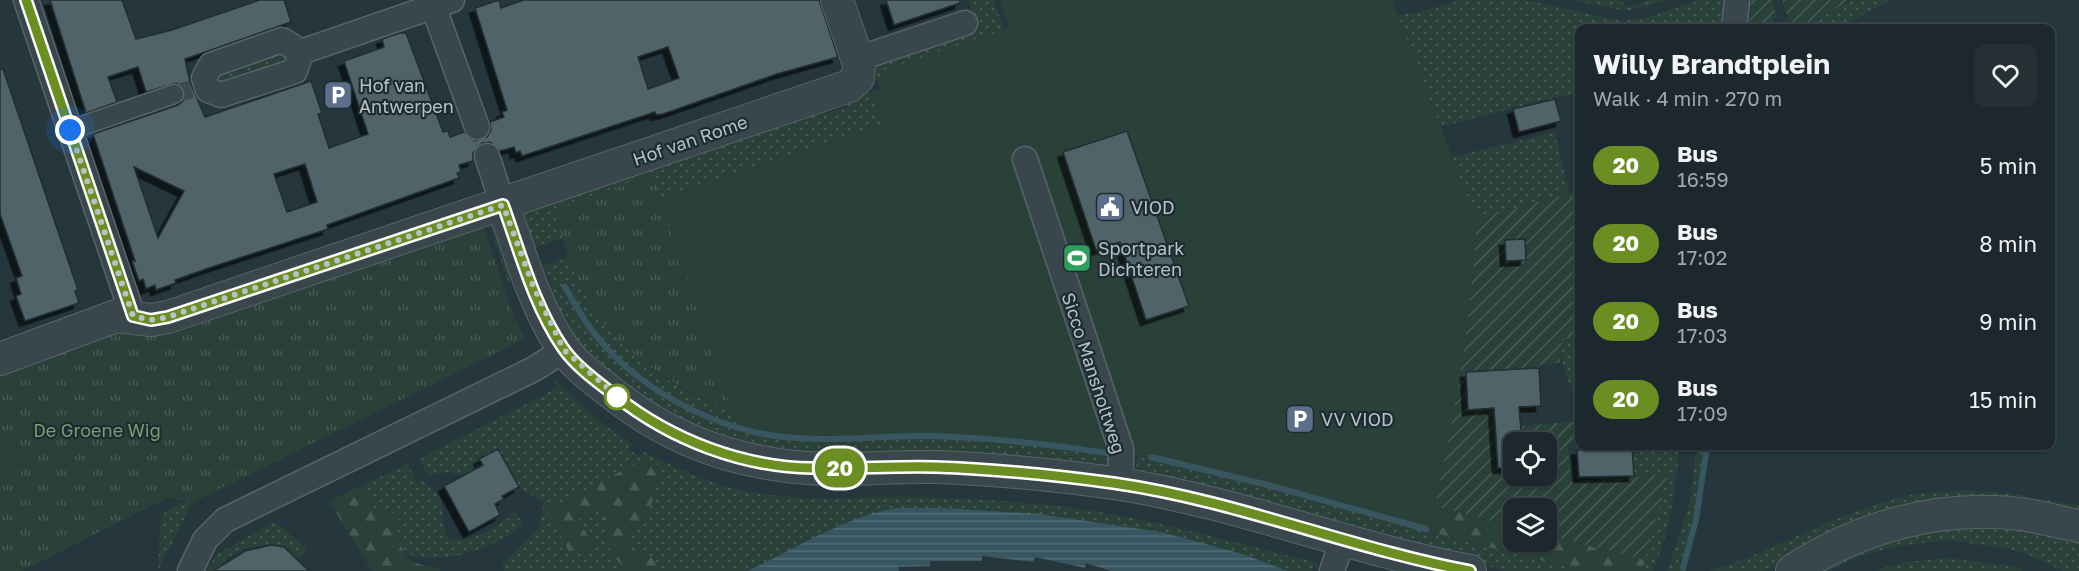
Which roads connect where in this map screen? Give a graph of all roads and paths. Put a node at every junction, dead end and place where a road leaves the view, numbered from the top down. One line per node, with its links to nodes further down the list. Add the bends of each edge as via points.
1 (26, 0): 11 (street)
2 (837, 0): 8 (street)
3 (1737, 0): 6 (street)
4 (439, 2): 7 (street); 10 (street)
5 (965, 23): 8 (street)
6 (1734, 24)
7 (301, 52): 7 (street, via 295,71 221,95 200,86 211,65 282,40)
8 (857, 59): 14 (street, Hof van Rome, via 858,78 849,86)
9 (174, 94): 11 (street)
10 (477, 127)
11 (70, 130): 15 (street)
12 (487, 156): 14 (street)
13 (1025, 159): 18 (street, Sicco Mansholtweg, via 1121,449)
14 (503, 205): 15 (street, via 168,317 151,320); 16 (street, Sicco Mansholtweg, via 534,288)
15 (133, 316): 17 (street, via 107,318)
16 (564, 350): 18 (street, Sicco Mansholtweg, via 636,412 699,445 731,456 810,468 934,467); 22 (street, via 534,369 225,520 205,540)
17 (0, 359)
18 (1121, 485): 20 (street, Sicco Mansholtweg)
19 (2079, 526): 24 (street, via 1998,513 1935,515 1871,530)
20 (1343, 539): 21 (street, Sicco Mansholtweg); 23 (street)
21 (1457, 570)
22 (190, 571)
23 (1332, 571)
24 (1792, 571)

